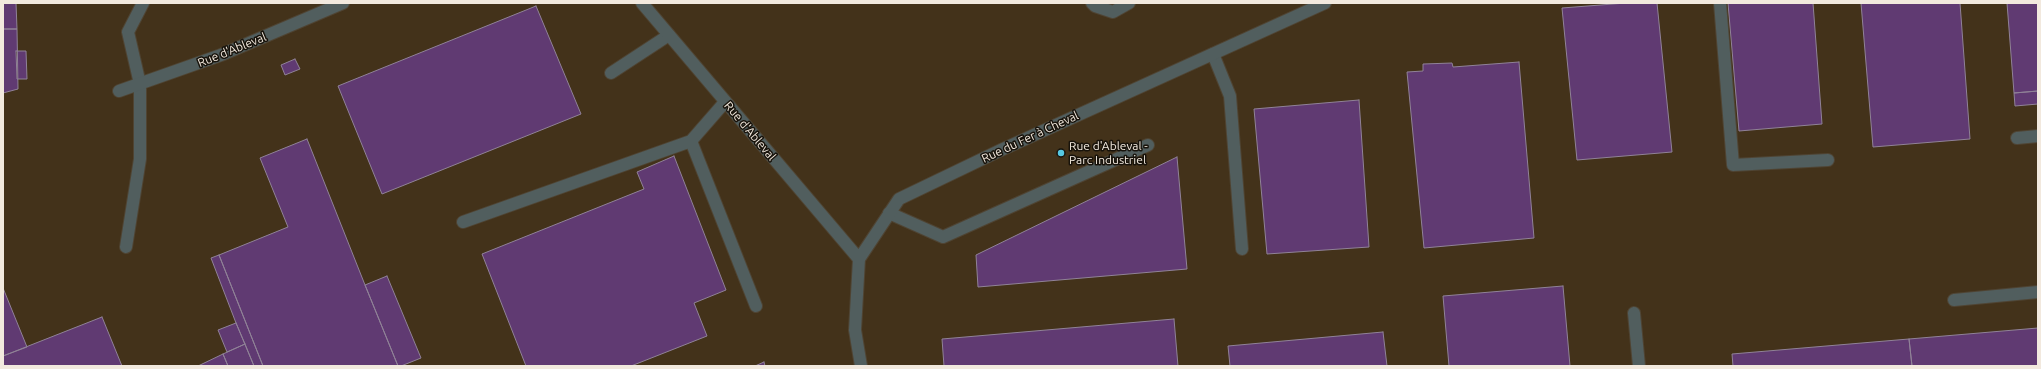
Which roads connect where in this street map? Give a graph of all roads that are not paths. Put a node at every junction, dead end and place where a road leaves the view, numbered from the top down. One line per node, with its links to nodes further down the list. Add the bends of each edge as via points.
1 (143, 3): 11 (street, via 128,32)
2 (343, 3): 11 (street, Rue d'Ableval, via 221,55)
3 (642, 3): 8 (street, Rue d'Ableval)
4 (1092, 3): 5 (street, via 1113,12)
5 (1129, 3)
6 (1325, 3): 9 (street, Rue du Fer à Cheval)
7 (1720, 3): 18 (street, via 1733,165)
8 (668, 35): 10 (street); 13 (street, Rue d'Ableval)
9 (1213, 54): 19 (street, Rue du Fer à Cheval, via 899,199); 22 (street, via 1230,96)
10 (611, 73)
11 (140, 84): 12 (street, Rue d'Ableval); 21 (street, via 140,159)
12 (118, 91)
13 (725, 102): 16 (street); 23 (street, Rue d'Ableval)
14 (2038, 136): 15 (street)
15 (2017, 138)
16 (691, 141): 20 (street); 26 (street)
17 (1148, 145): 19 (street, via 943,237)
18 (1828, 160)
19 (889, 213): 23 (street, Rue du Fer à Cheval)
20 (463, 222)
21 (126, 247)
22 (1242, 249)
23 (859, 259): 28 (street, Rue du Fer à Cheval, via 855,330)
24 (2038, 292): 25 (street)
25 (1954, 300)
26 (756, 306)
27 (1634, 313): 29 (street)
28 (861, 366)
29 (1639, 366)

